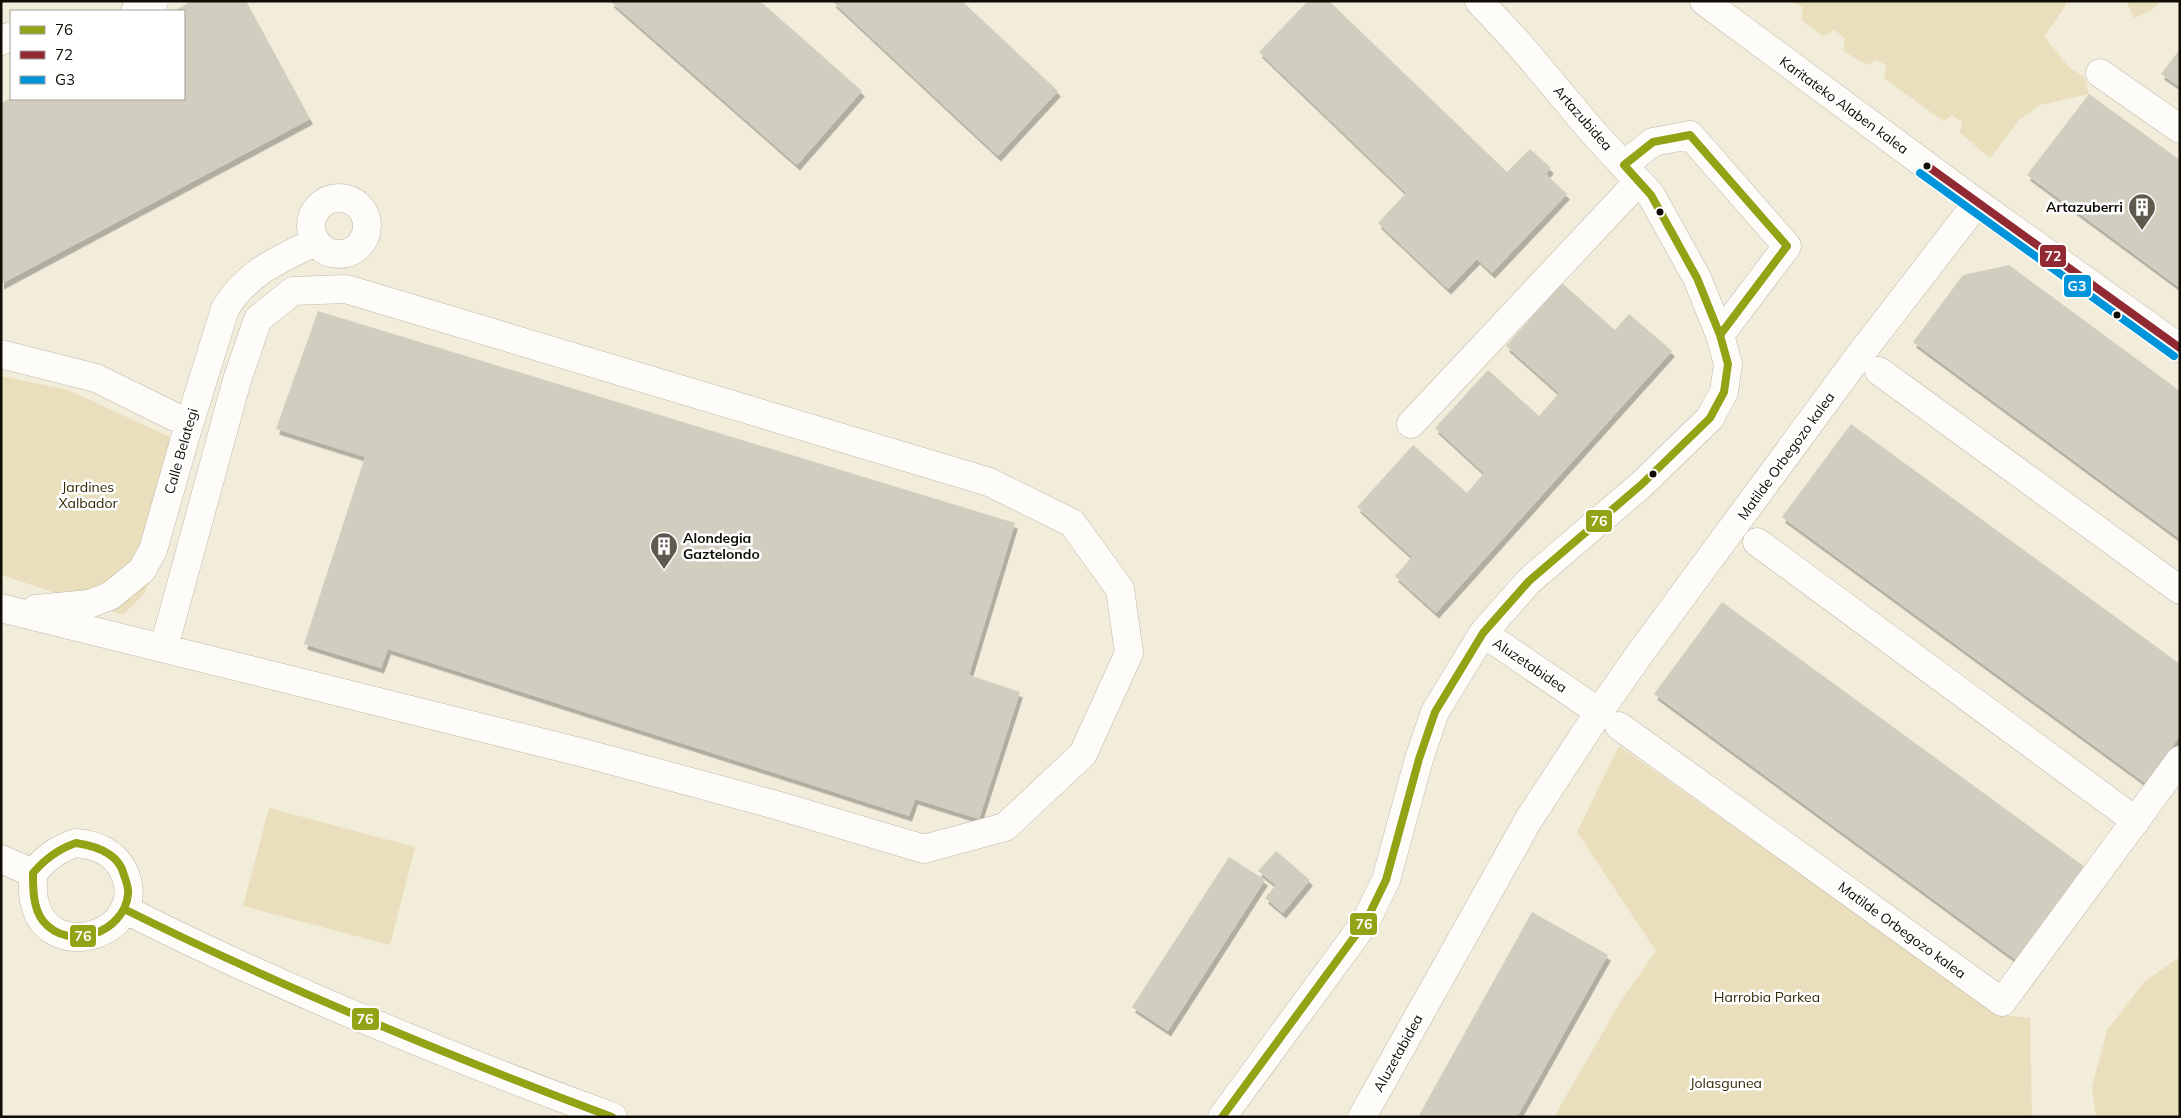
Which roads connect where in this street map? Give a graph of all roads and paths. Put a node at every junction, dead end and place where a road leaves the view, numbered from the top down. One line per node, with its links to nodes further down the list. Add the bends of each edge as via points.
1 (154, 1): 4 (street)
2 (1479, 1): 7 (street, Artazubidea)
3 (1704, 1): 8 (street, Karitateko Alaben kalea)
4 (137, 10)
5 (2100, 73): 6 (street)
6 (2180, 130)
7 (1631, 173): 10 (street, Artazubidea, via 1651,195 1672,230); 10 (street, via 1654,142 1690,135 1787,246); 15 (street)
8 (1977, 203): 11 (street, Karitateko Alaben kalea); 21 (street, Matilde Orbegozo kalea, via 1859,356 1640,652)
9 (315, 242): 18 (street, Calle Belategi, via 277,260 251,278 225,309 153,550 142,570 110,596 89,604)
10 (1720, 336): 19 (street, Artazubidea, via 1728,364 1724,392 1710,418 1642,484 1528,582)
11 (2180, 348)
12 (1, 354): 14 (street, via 96,378)
13 (1880, 371): 17 (street)
14 (175, 417)
15 (1411, 424)
16 (1757, 542): 23 (street)
17 (2180, 590)
18 (8, 610): 20 (street, Calle Belategi)
19 (1483, 633): 21 (street, Aluzetabidea); 28 (street, Aluzetabidea, via 1435,712 1386,880 1366,920)
20 (164, 647): 20 (street, Calle Belategi, via 580,752 924,849 1005,827 1083,754 1128,653 1120,589 1072,523 989,482 346,289 293,291 258,319 237,380)
21 (1609, 719): 23 (street, Matilde Orbegozo kalea, via 2002,1002); 29 (street, Aluzetabidea, via 1529,819)
22 (2180, 760): 23 (street, Matilde Orbegozo kalea)
23 (2136, 820)
24 (1, 859): 25 (street)
25 (33, 873): 26 (street, via 34,900 39,915 62,934 76,938 105,932); 26 (street, via 60,848 76,843 92,844 119,862 128,892)
26 (124, 909): 27 (street, via 223,958 504,1076)
27 (613, 1117)
28 (1222, 1117)
29 (1362, 1117)

